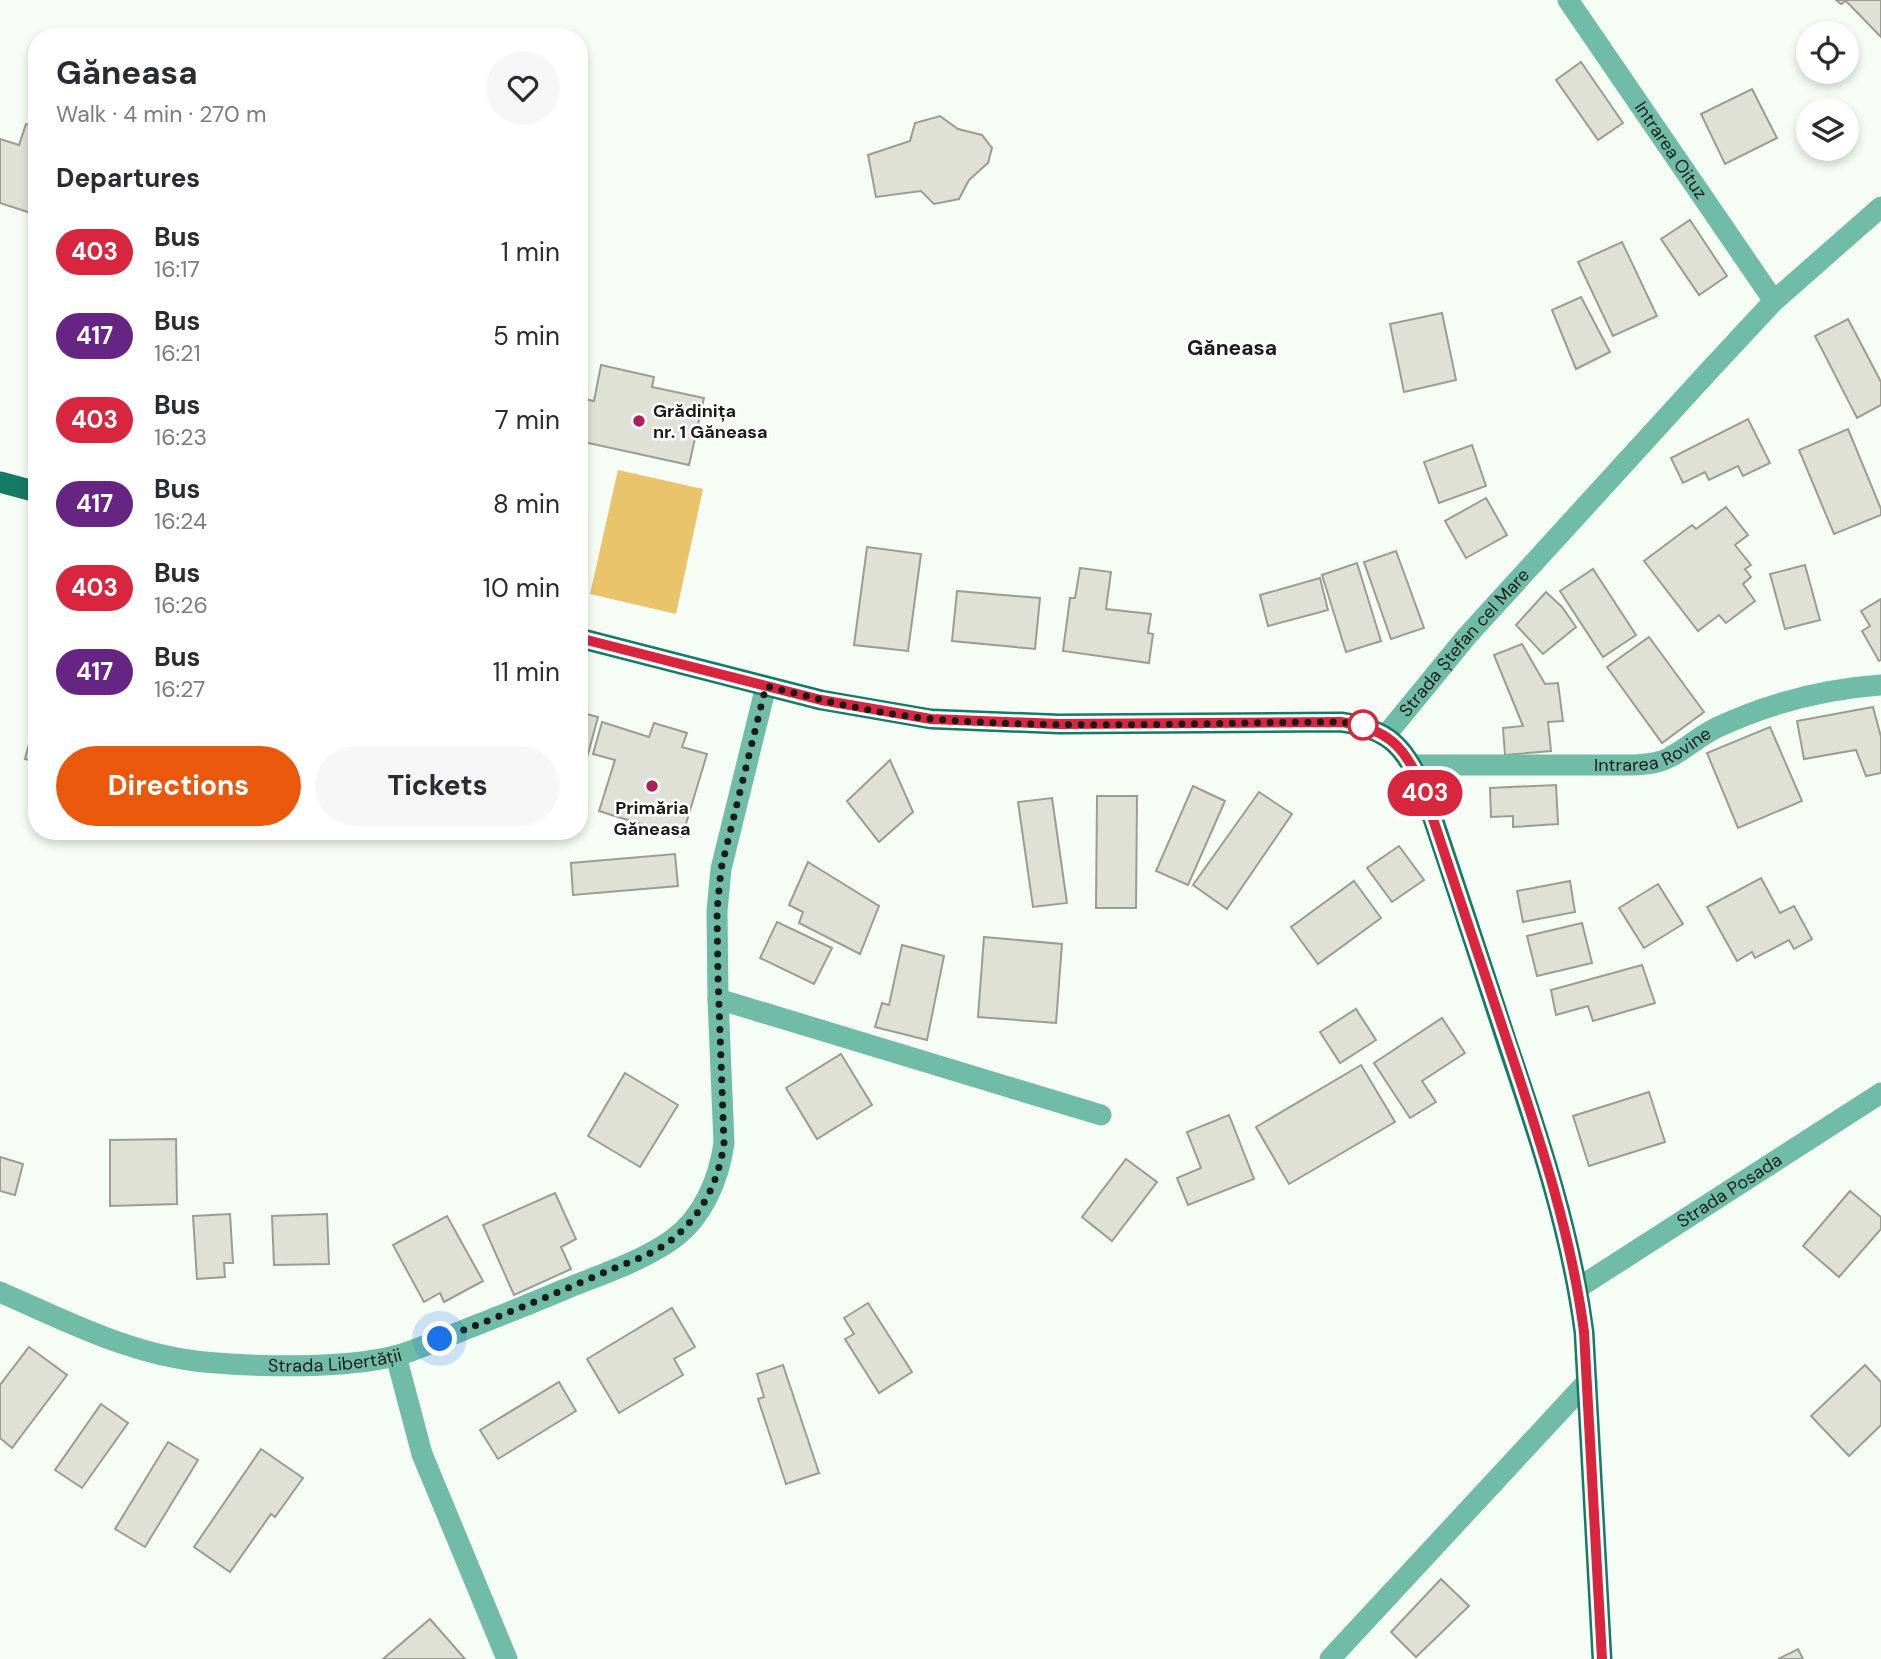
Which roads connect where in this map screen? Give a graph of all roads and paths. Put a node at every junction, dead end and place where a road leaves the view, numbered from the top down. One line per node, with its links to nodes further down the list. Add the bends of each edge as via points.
1 (1568, 0): 3 (street, Intrarea Oituz)
2 (1881, 207): 3 (street, Strada Ștefan cel Mare)
3 (1774, 301): 9 (street, Strada Ștefan cel Mare, via 1467,636)
4 (0, 482): 5 (main road)
5 (28, 490)
6 (588, 640): 8 (main road)
7 (1881, 685): 10 (street, Intrarea Rovine, via 1851,687 1757,709 1656,763)
8 (766, 686): 9 (main road, via 931,719 1059,724 1341,722 1364,725); 11 (street, Strada Libertății, via 721,869)
9 (1386, 735): 10 (main road)
10 (1413, 765): 14 (main road, via 1548,1165)
11 (718, 999): 13 (street); 16 (street, Strada Libertății, via 724,1143 711,1191 695,1217 674,1238 647,1254)
12 (1881, 1093): 14 (street, Strada Posada)
13 (1101, 1115)
14 (1578, 1288): 17 (main road)
15 (0, 1292): 16 (street, Strada Libertății, via 100,1337 151,1353 276,1365)
16 (396, 1356): 18 (street, via 422,1454)
17 (1587, 1382): 19 (street); 20 (main road)
18 (507, 1659)
19 (1330, 1659)
20 (1602, 1659)

